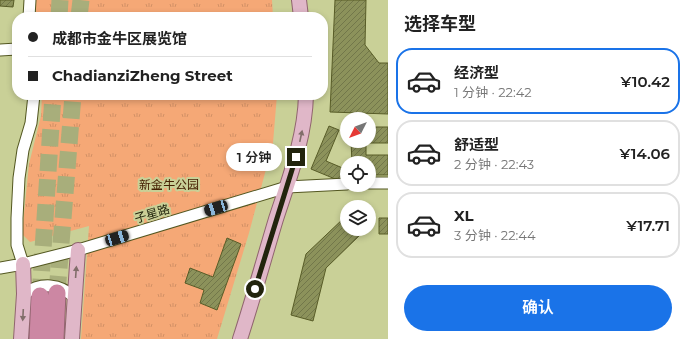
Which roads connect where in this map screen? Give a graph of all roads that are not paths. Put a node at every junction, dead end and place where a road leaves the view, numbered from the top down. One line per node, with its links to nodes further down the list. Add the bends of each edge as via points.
1 (30, 0): 3 (street)
2 (299, 0): 4 (main road)
3 (29, 12)
4 (300, 12)
5 (12, 49): 6 (street)
6 (0, 50)
7 (33, 100): 14 (street, via 19,178 17,245)
8 (306, 100): 12 (main road, one-way to 8, via 306,112)
9 (388, 182): 10 (street)
10 (376, 183)
11 (340, 184): 12 (street, 子星路)
12 (287, 187): 13 (street, 子星路); 23 (main road)
13 (78, 250): 14 (street, 子星路); 18 (main road, one-way to 13)
14 (23, 264): 15 (street, 子星路); 17 (main road)
15 (0, 268)
16 (58, 293): 21 (highway)
17 (32, 295): 18 (street, via 34,288 50,286 64,289); 19 (main road, one-way to 19); 20 (highway)
18 (75, 298): 22 (main road)
19 (21, 339)
20 (38, 339)
21 (55, 339)
22 (72, 339)
23 (240, 339)

